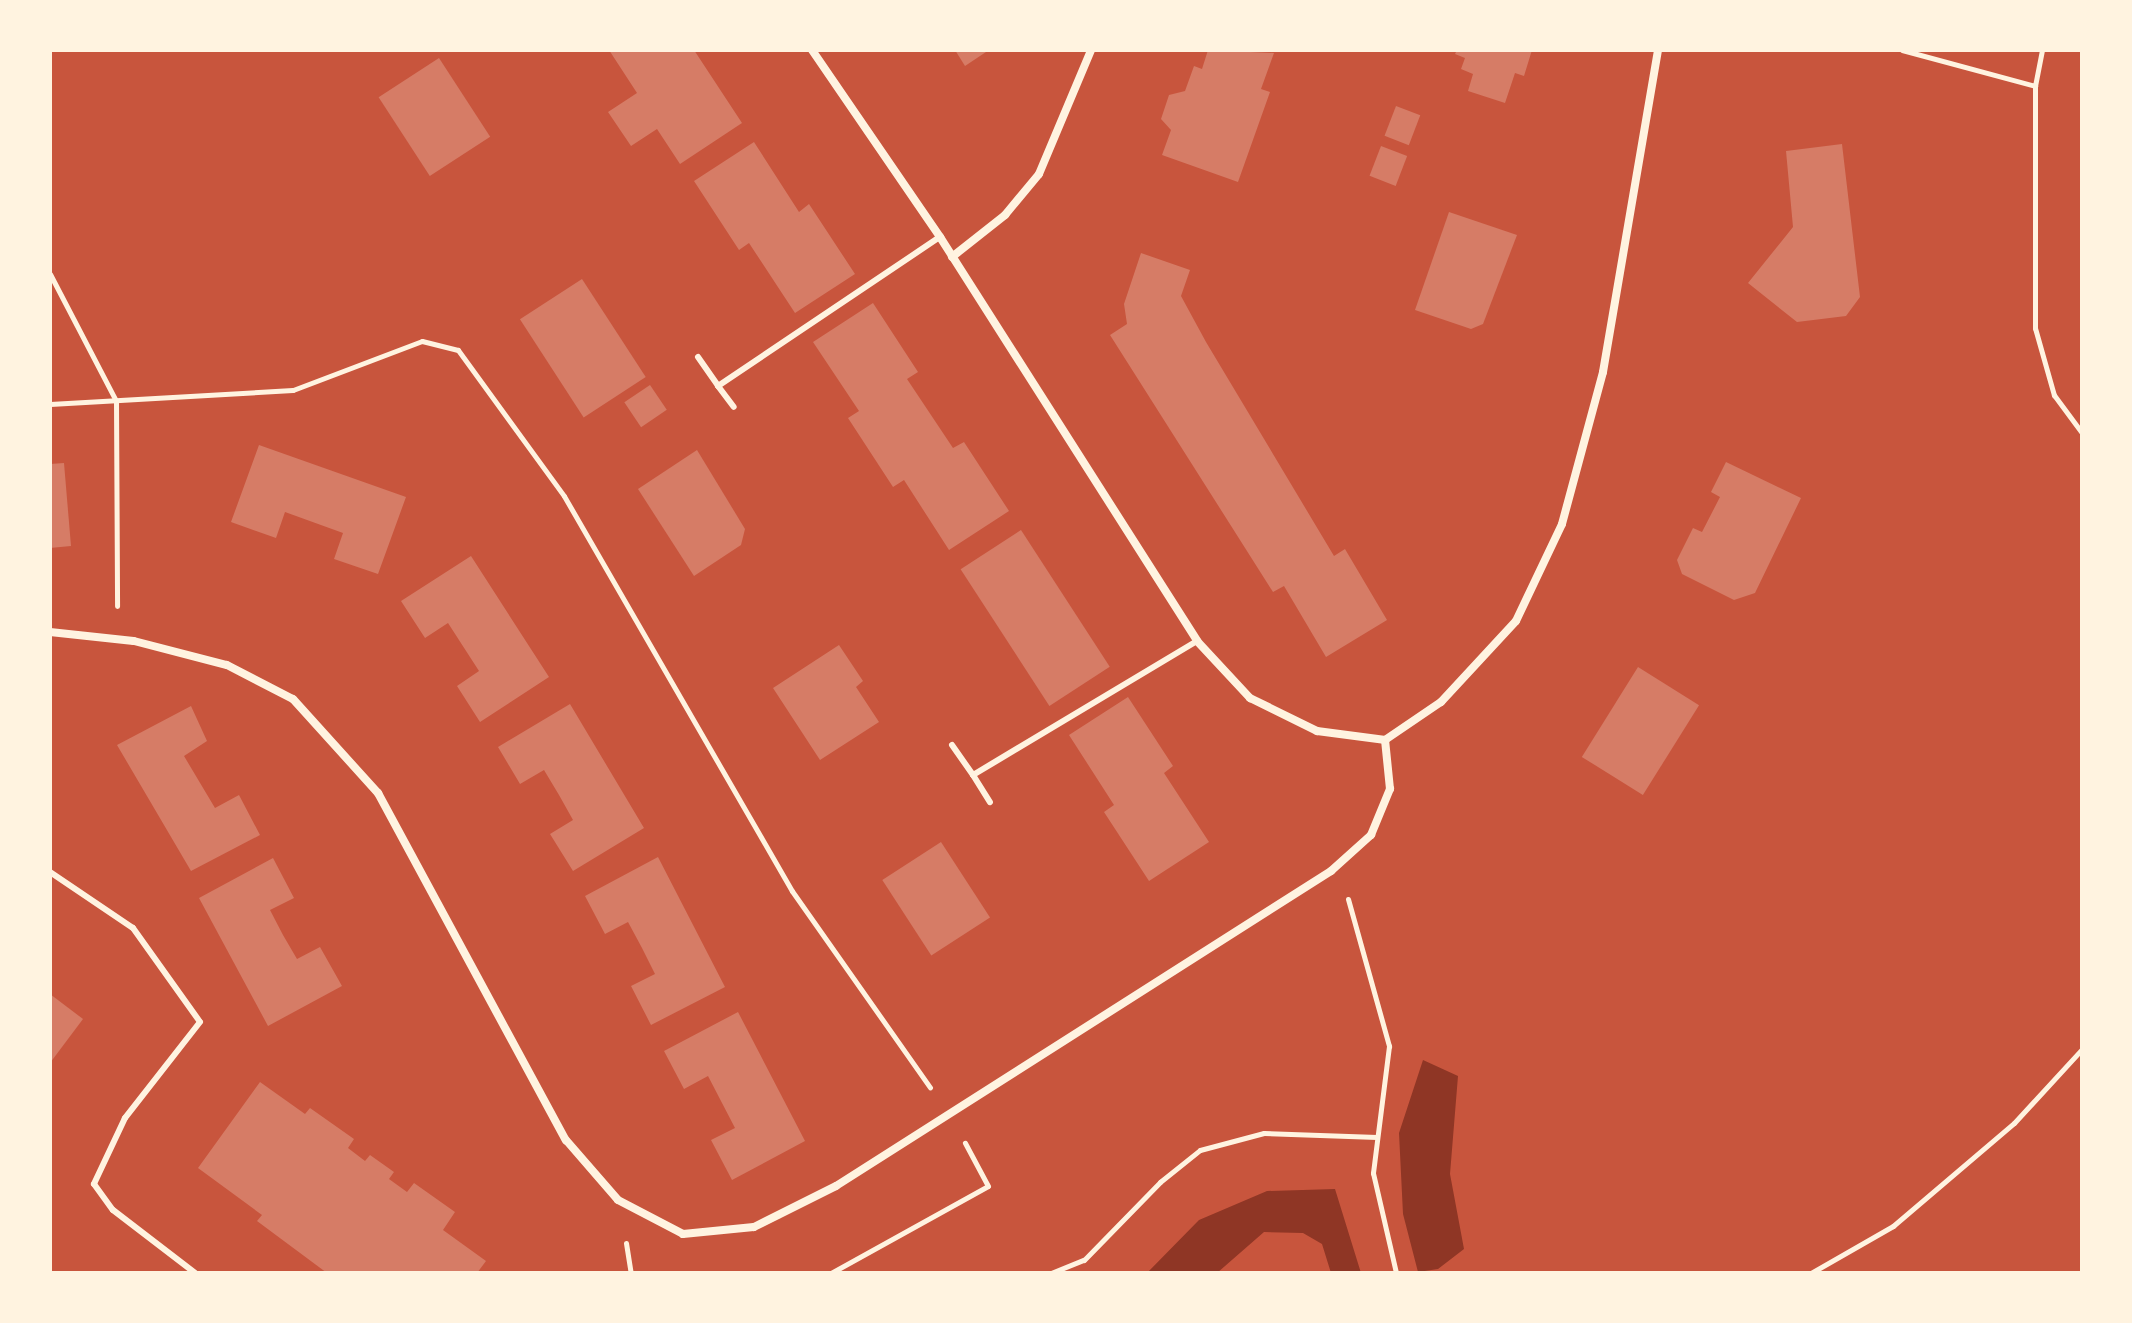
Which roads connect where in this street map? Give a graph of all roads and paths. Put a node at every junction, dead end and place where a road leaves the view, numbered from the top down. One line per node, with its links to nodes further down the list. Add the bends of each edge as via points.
1 (812, 50): 7 (street)
2 (1091, 50): 8 (street, via 1039,174 1005,215)
3 (1658, 50): 19 (street, via 1603,372 1562,524 1516,621 1441,702)
4 (1902, 50): 6 (path)
5 (2042, 50): 6 (path)
6 (2035, 86): 15 (path, via 2035,328 2054,395)
7 (940, 237): 8 (street); 11 (lane)
8 (952, 257): 18 (street)
9 (50, 274): 12 (path)
10 (698, 357): 11 (lane)
11 (718, 386): 14 (lane)
12 (116, 401): 13 (path); 17 (path); 26 (path, via 293,390 422,341 458,350 564,496 792,891)
13 (50, 404)
14 (734, 407)
15 (2082, 433)
16 (50, 632): 17 (street)
17 (117, 639): 26 (street, via 227,665 293,699 378,793 566,1140 618,1200 683,1234 754,1227 836,1186)
18 (1197, 641): 19 (street, via 1250,698 1317,731); 21 (lane)
19 (1385, 740): 23 (street, via 1390,789 1371,835)
20 (952, 745): 21 (lane)
21 (973, 775): 22 (lane)
22 (990, 802)
23 (1331, 871): 26 (street); 27 (path, via 1353,908 1389,1046)
24 (50, 872): 28 (lane, via 133,928 200,1022 125,1118 94,1184 113,1210)
25 (2082, 1049): 32 (path, via 2014,1123 1893,1226)
26 (950, 1115): 29 (path, via 988,1186)
27 (1378, 1137): 30 (path, via 1264,1133 1200,1150 1160,1182 1084,1260); 31 (path, via 1373,1173)
28 (195, 1273)
29 (831, 1273)
30 (1051, 1273)
31 (1396, 1273)
32 (1811, 1273)

